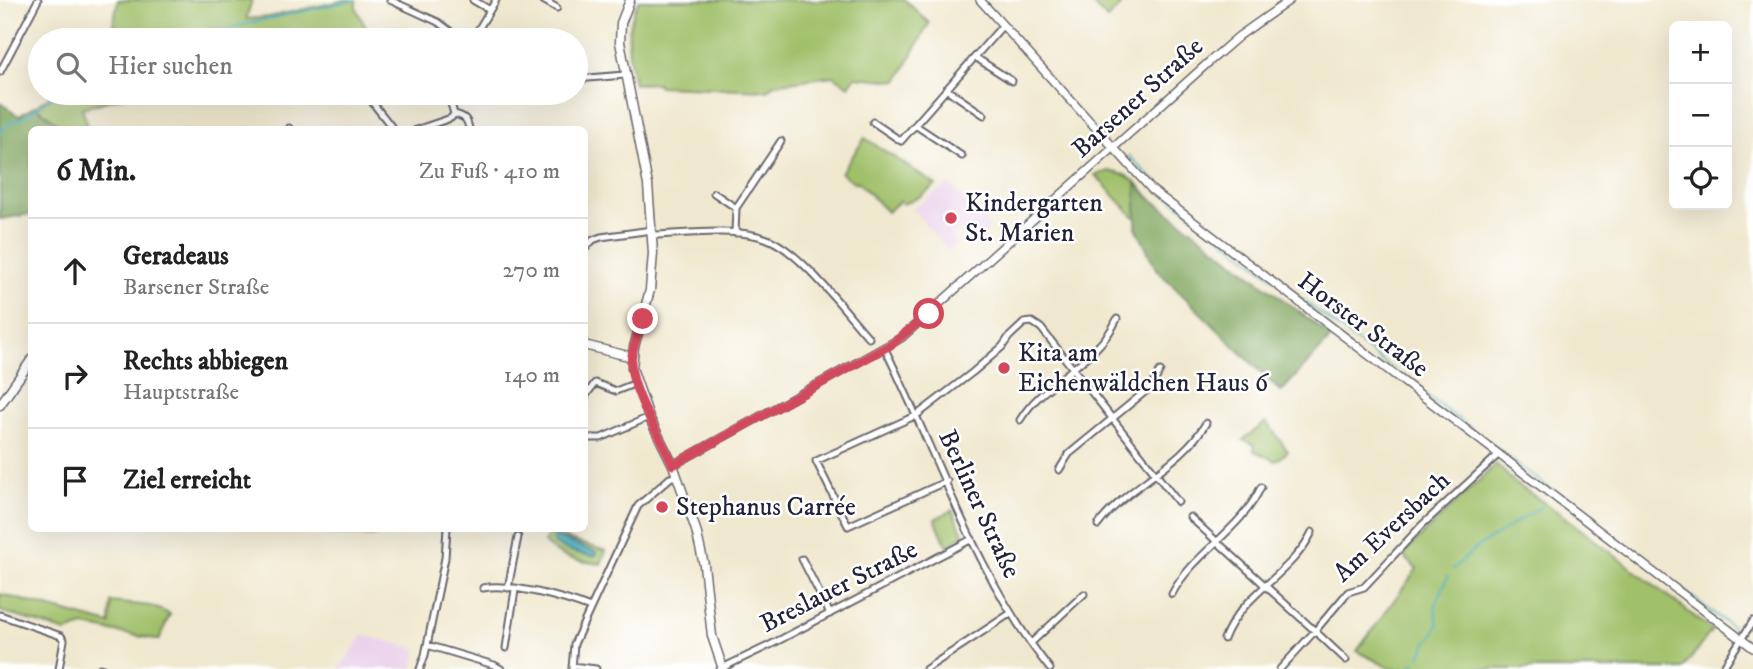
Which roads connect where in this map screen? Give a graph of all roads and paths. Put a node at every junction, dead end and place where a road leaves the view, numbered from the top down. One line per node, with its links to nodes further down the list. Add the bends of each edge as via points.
1 (38, 0): 15 (street)
2 (390, 0): 12 (street)
3 (474, 0): 10 (street)
4 (496, 0): 10 (street)
5 (543, 0): 9 (street)
6 (630, 0): 16 (main road, via 620,34)
7 (980, 0): 11 (street, Horster Straße)
8 (1290, 0): 30 (street, Barsener Straße, via 1239,36)
9 (557, 8)
10 (490, 10): 13 (street)
11 (1003, 25): 14 (street); 30 (street, Horster Straße)
12 (446, 28)
13 (479, 28)
14 (975, 57): 18 (street); 19 (street)
15 (0, 72)
16 (625, 75): 17 (street); 34 (main road, via 648,184)
17 (588, 78)
18 (1012, 81)
19 (946, 89): 23 (street); 25 (street)
20 (374, 105): 26 (street)
21 (451, 105): 22 (street)
22 (454, 114): 27 (street); 28 (street, via 462,116)
23 (984, 115)
24 (873, 122): 25 (street, via 901,141)
25 (915, 125): 31 (street)
26 (391, 126)
27 (428, 126)
28 (468, 126)
29 (780, 141): 33 (street)
30 (1114, 148): 40 (street, Barsener Straße); 54 (street, Horster Straße, via 1152,190)
31 (962, 156)
32 (714, 193): 33 (street)
33 (736, 208): 35 (street)
34 (652, 233): 35 (street); 36 (street, via 601,237); 41 (main road, via 650,290)
35 (735, 233): 38 (street, via 767,238 785,250)
36 (588, 246)
37 (1117, 319): 43 (street, via 1110,333)
38 (869, 338)
39 (588, 346): 41 (main road)
40 (885, 349): 48 (street, Berliner Straße); 55 (street, Barsener Straße)
41 (632, 357): 45 (main road)
42 (28, 365): 47 (main road)
43 (1073, 369): 48 (street, via 1041,328 1024,323 973,372); 50 (street, via 1030,404); 51 (street)
44 (1160, 371): 51 (street, via 1152,386)
45 (636, 383): 46 (street, via 616,391 595,383); 49 (main road)
46 (588, 393)
47 (0, 405)
48 (916, 415): 59 (street, Berliner Straße); 59 (street, via 816,461 848,526)
49 (649, 417): 53 (street, via 601,438); 55 (main road)
50 (1020, 420)
51 (1113, 420): 56 (street, via 1069,454); 57 (street)
52 (1206, 422): 57 (street, via 1197,437)
53 (588, 438)
54 (1498, 455): 80 (street, Am Eversbach, via 1364,587 1348,592); 82 (street, Horster Straße)
55 (673, 465): 58 (main road)
56 (1059, 470)
57 (1156, 474): 61 (street); 63 (street)
58 (676, 476): 75 (street, via 638,506); 89 (main road, via 702,554 710,627)
59 (947, 481): 67 (street, Berliner Straße)
60 (1261, 487): 68 (street, via 1254,502)
61 (1178, 502)
62 (1190, 517): 68 (street)
63 (1098, 525)
64 (447, 532): 84 (street)
65 (1312, 532): 70 (street, Am Eversbach, via 1304,548)
66 (519, 537): 72 (street)
67 (972, 540): 76 (street, Berliner Straße); 77 (street, Breslauer Straße)
68 (1217, 543): 70 (street); 74 (street, via 1180,578)
69 (802, 559): 77 (street)
70 (1265, 585): 80 (street); 81 (street, Am Eversbach, via 1230,623)
71 (483, 588): 72 (street)
72 (512, 589): 75 (street, via 569,599); 85 (street)
73 (1084, 594): 83 (street)
74 (1172, 594)
75 (590, 608): 88 (street, via 574,644)
76 (1011, 613): 83 (street, Berliner Straße); 94 (street)
77 (830, 614): 89 (street, Breslauer Straße)
78 (0, 615): 90 (street, via 61,636)
79 (1753, 621): 82 (street)
80 (1315, 631): 87 (street); 96 (street, Am Eversbach)
81 (1224, 639)
82 (1740, 639): 86 (street, Horster Straße); 97 (street)
83 (1031, 643): 95 (street, Berliner Straße)
84 (427, 645): 91 (street); 92 (street)
85 (506, 648)
86 (1753, 648)
87 (1346, 660)
88 (572, 667): 93 (street)
89 (722, 668)
90 (59, 669)
91 (420, 669)
92 (500, 669)
93 (596, 669)
94 (926, 669)
95 (1050, 669)
96 (1280, 669)
97 (1722, 669)

